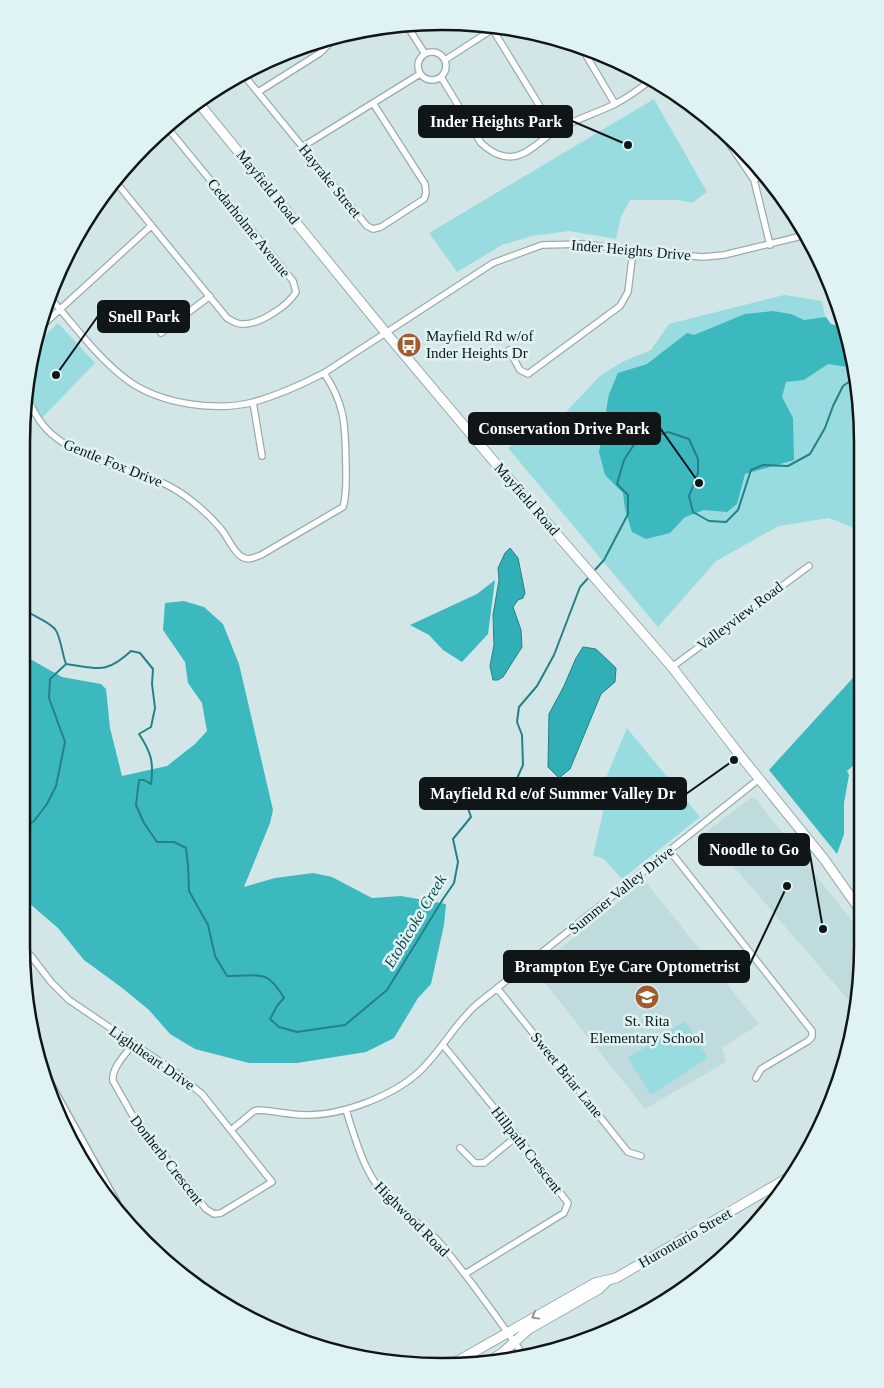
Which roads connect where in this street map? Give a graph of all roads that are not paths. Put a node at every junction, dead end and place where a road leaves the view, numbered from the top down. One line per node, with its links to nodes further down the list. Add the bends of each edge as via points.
1 (411, 31): 5 (street)
2 (484, 33): 7 (street)
3 (499, 34): 16 (street)
4 (326, 47): 12 (street)
5 (425, 54): 7 (street, via 434,52); 8 (street, via 418,66)
6 (587, 56): 14 (street)
7 (445, 60): 9 (street, via 446,69)
8 (420, 74): 9 (street, via 433,80); 13 (street)
9 (441, 77): 16 (street, via 481,143 490,152 506,157 517,156)
10 (247, 79): 12 (street, Hayrake Street)
11 (646, 84): 14 (street)
12 (258, 92): 18 (street, Hayrake Street)
13 (373, 103): 18 (street); 18 (street, Hayrake Street, via 424,184 426,193 424,198 381,227 373,229 367,226)
14 (615, 104): 16 (street)
15 (202, 107): 32 (main road, Mayfield Road)
16 (555, 131)
17 (171, 132): 27 (street, Cedarholme Avenue, via 292,281 296,292 291,301 274,313 244,325 227,318)
18 (302, 147)
19 (737, 155): 21 (street)
20 (758, 178): 21 (street)
21 (754, 180): 25 (street)
22 (119, 186): 23 (street, Cedarholme Avenue)
23 (151, 226): 27 (street, Cedarholme Avenue); 29 (street)
24 (799, 237): 25 (street, Inder Heights Drive)
25 (770, 245): 26 (street, Inder Heights Drive, via 724,256 702,257)
26 (633, 251): 32 (street, Inder Heights Drive, via 585,244 542,245 493,263); 33 (street, via 628,292 620,306 528,374 520,370)
27 (210, 296): 31 (street)
28 (55, 302): 29 (street, Inder Heights Drive)
29 (60, 309): 30 (street); 35 (street, Inder Heights Drive, via 85,339 130,382 157,396 221,406)
30 (49, 319)
31 (161, 333)
32 (386, 333): 34 (street, Inder Heights Drive); 39 (main road, Mayfield Road)
33 (509, 350)
34 (324, 373): 35 (street, Inder Heights Drive, via 298,387); 36 (street, Gentle Fox Drive, via 339,400 345,425 346,492 343,507 251,559 240,555 221,528 174,488 86,455 59,441 40,422)
35 (253, 402): 37 (street)
36 (32, 407)
37 (262, 456)
38 (808, 566): 39 (street, Valleyview Road)
39 (672, 667): 40 (main road, Mayfield Road)
40 (759, 779): 41 (street, Summer Valley Drive); 42 (main road, Mayfield Road)
41 (670, 851): 44 (street, Summer Valley Drive); 47 (street, via 812,1031 808,1041 762,1069)
42 (854, 899)
43 (30, 955): 45 (street, Lightheart Drive, via 65,996)
44 (497, 988): 46 (street, Summer Valley Drive, via 466,1014); 53 (street, Sweet Briar Lane, via 628,1152)
45 (133, 1044): 50 (street, Lightheart Drive, via 191,1084); 55 (street, Donherb Crescent, via 114,1071 113,1081 134,1118 206,1209 214,1214 221,1212)
46 (442, 1045): 48 (street, Summer Valley Drive, via 421,1070 402,1084); 51 (street, Hillpath Crescent)
47 (756, 1078)
48 (346, 1110): 50 (street, Summer Valley Drive, via 309,1115 258,1110); 57 (street, Highwood Road, via 361,1158 375,1183 392,1203 430,1233)
49 (71, 1127): 54 (highway)
50 (231, 1130): 55 (street, Lightheart Drive)
51 (517, 1136): 52 (street, via 484,1163 472,1161); 57 (street, Hillpath Crescent, via 566,1200 568,1208)
52 (460, 1148)
53 (641, 1156)
54 (91, 1163)
55 (272, 1182)
56 (779, 1183): 58 (main road, Hurontario Street)
57 (465, 1274): 59 (street, Highwood Road)
58 (610, 1279): 59 (main road, Hurontario Street, one-way to 59, via 595,1283); 60 (main road, Hurontario Street, via 529,1329)
59 (507, 1332): 60 (street, Highwood Road); 63 (main road, Hurontario Street)
60 (514, 1342): 61 (street, Highwood Road); 62 (main road, Hurontario Street)
61 (520, 1350)
62 (502, 1353)
63 (464, 1357)

